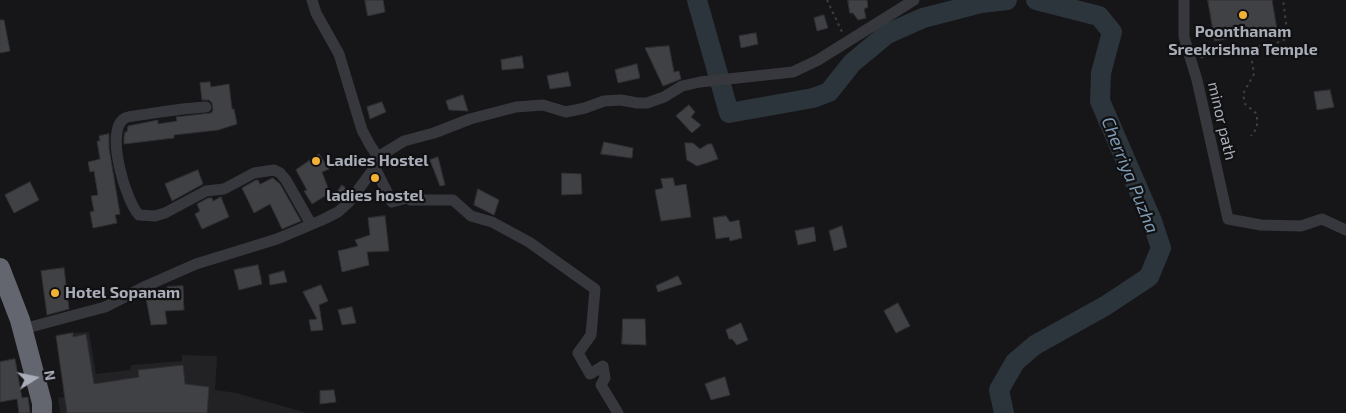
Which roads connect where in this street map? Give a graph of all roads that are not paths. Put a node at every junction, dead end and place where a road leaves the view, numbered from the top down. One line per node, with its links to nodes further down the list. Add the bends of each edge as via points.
1 (312, 0): 5 (street, via 338,54 362,130)
2 (914, 0): 5 (street, via 805,68 793,72 700,82 682,86 647,103 604,101 566,112 543,105 516,107 404,141)
3 (1184, 0): 7 (street, via 1184,37 1197,80 1228,219 1262,225 1302,226 1322,219)
4 (206, 107): 6 (street, via 122,121 117,137 117,154 124,184 139,216 155,216 206,191 224,189 254,173 274,170 286,180)
5 (376, 162): 6 (street, via 349,202 338,212); 11 (street, via 392,202 407,198 453,200 471,216 492,222 529,242 594,289 591,335 578,353 590,374 602,366 605,378 601,385)
6 (311, 224): 9 (street, via 196,264 105,307)
7 (1346, 230)
8 (0, 268): 9 (highway)
9 (23, 330): 10 (highway)
10 (42, 413)
11 (618, 413)

